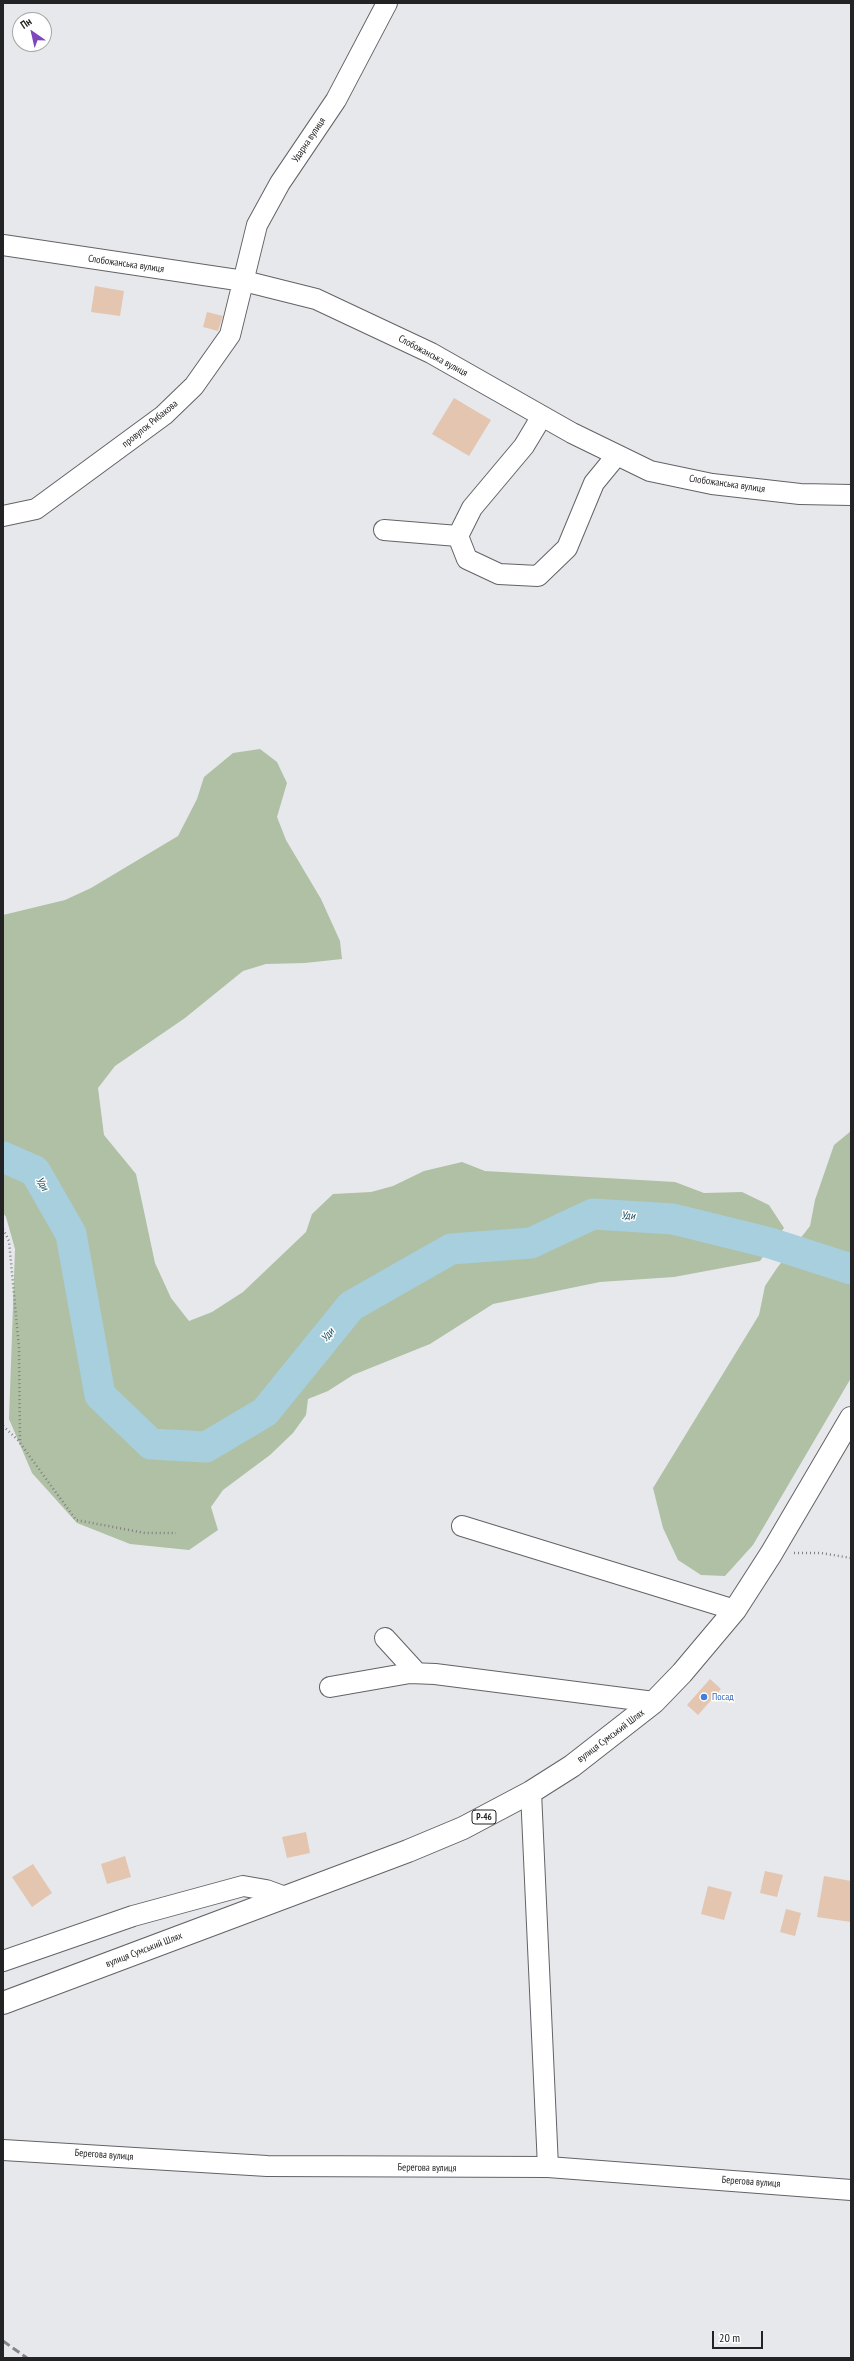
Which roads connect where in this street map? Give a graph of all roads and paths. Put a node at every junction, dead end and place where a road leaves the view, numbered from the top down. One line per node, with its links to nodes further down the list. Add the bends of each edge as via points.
1 (387, 3): 3 (street, Ударна вулиця, via 336,100 256,225)
2 (3, 245): 3 (street, Слобожанська вулиця)
3 (244, 281): 4 (street, Слобожанська вулиця, via 316,299 431,353); 7 (street, провулок Рибакова, via 230,335 184,396 164,415 36,509)
4 (542, 416): 5 (street, Слобожанська вулиця); 9 (street, via 524,446 472,508)
5 (616, 455): 6 (street, Слобожанська вулиця, via 650,471 712,484 800,494); 9 (street, via 594,483 567,548 538,576 499,574 467,559)
6 (851, 495)
7 (3, 516)
8 (384, 530): 9 (street)
9 (458, 536)
10 (3, 1229): 13 (path, via 9,1241 19,1348)
11 (851, 1418): 16 (main road, вулиця Сумський Шлях / Р-46)
12 (3, 1426): 13 (path)
13 (20, 1443): 15 (path, via 76,1520 145,1532)
14 (462, 1526): 18 (street)
15 (176, 1533)
16 (771, 1554): 17 (path, via 821,1553); 18 (main road, вулиця Сумський Шлях / Р-46)
17 (851, 1558)
18 (735, 1610): 22 (main road, вулиця Сумський Шлях / Р-46)
19 (385, 1638): 20 (street)
20 (417, 1673): 21 (street); 22 (street)
21 (330, 1687)
22 (654, 1702): 23 (main road, вулиця Сумський Шлях / Р-46, via 572,1766)
23 (531, 1792): 24 (main road, вулиця Сумський Шлях / Р-46, via 463,1828); 28 (street)
24 (285, 1897): 25 (street, via 243,1886 134,1916); 26 (main road, вулиця Сумський Шлях / Р-46)
25 (3, 1961)
26 (3, 2003)
27 (3, 2150): 28 (street, Берегова вулиця, via 268,2166)
28 (548, 2167): 29 (street, Берегова вулиця)
29 (851, 2190)

